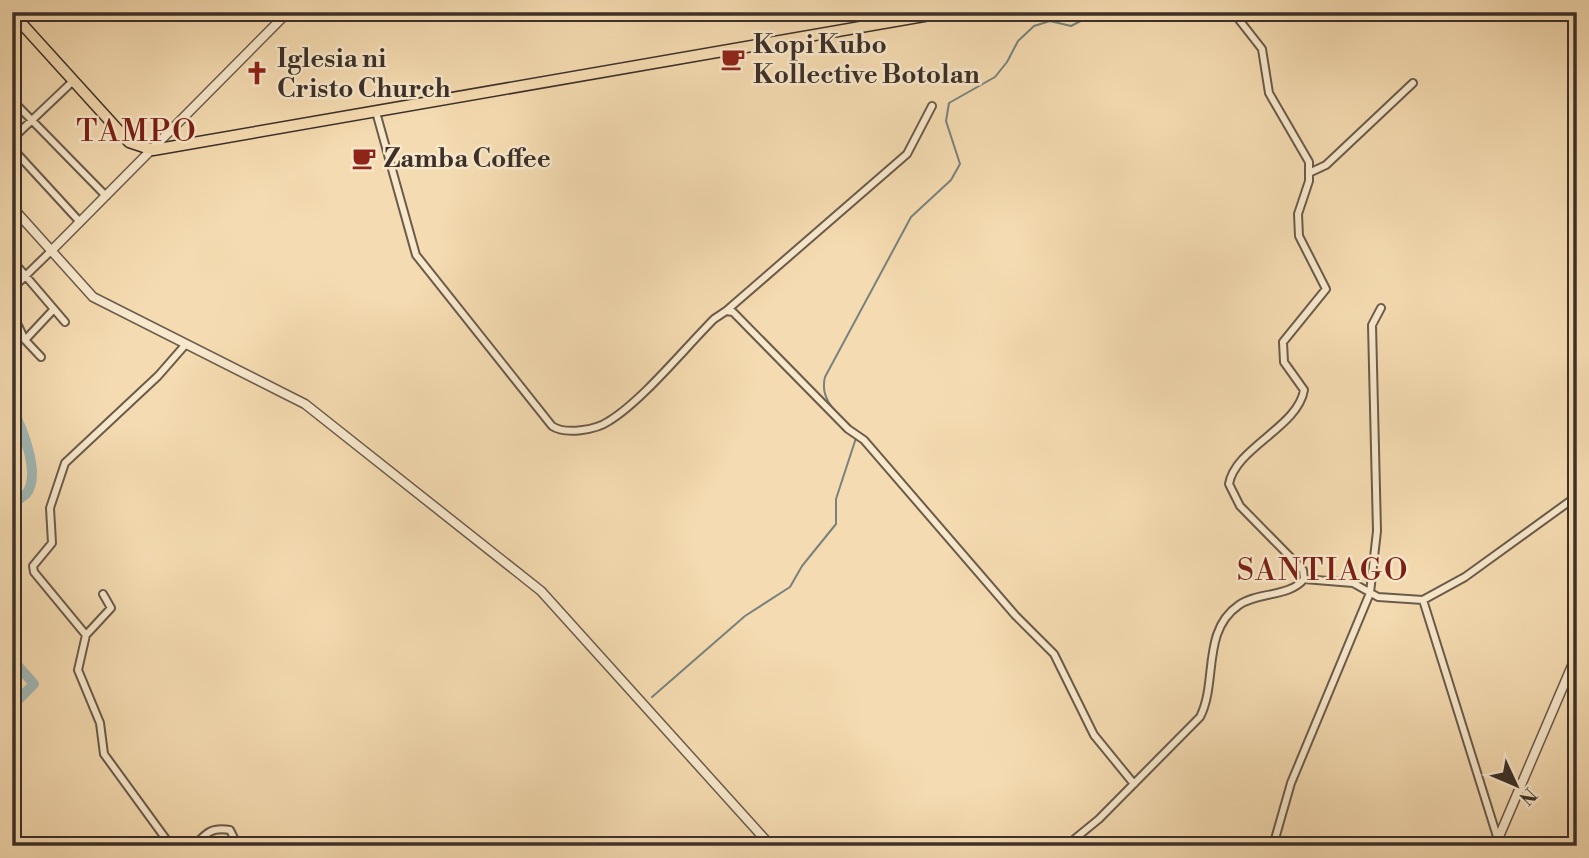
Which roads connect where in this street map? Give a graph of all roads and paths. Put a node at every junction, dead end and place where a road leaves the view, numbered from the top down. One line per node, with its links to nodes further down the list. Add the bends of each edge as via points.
1 (288, 12): 13 (street)
2 (947, 12): 9 (main road)
3 (1233, 12): 14 (street, via 1262,49 1269,93)
4 (12, 13): 5 (main road)
5 (72, 82): 10 (street); 13 (main road, via 130,142)
6 (1413, 83): 14 (street, via 1326,165)
7 (12, 100): 10 (street)
8 (932, 106): 24 (street, via 907,155)
9 (376, 112): 13 (main road); 24 (street, via 415,255 556,429 609,422)
10 (31, 120): 11 (street); 15 (street)
11 (12, 139)
12 (12, 148): 17 (street)
13 (153, 150): 15 (street)
14 (1311, 172): 31 (street, via 1298,214 1299,236 1326,289 1285,337 1281,352 1304,394 1299,405 1232,473 1228,484 1240,506 1303,570)
15 (106, 196): 17 (street)
16 (12, 207): 18 (street)
17 (80, 222): 18 (street)
18 (51, 251): 20 (street); 28 (street, via 93,297)
19 (12, 260): 20 (street)
20 (26, 276): 21 (street); 23 (street)
21 (12, 289)
22 (1381, 308): 32 (street, via 1372,325 1377,531)
23 (54, 309): 26 (street); 27 (street)
24 (726, 311): 37 (street, via 733,312 856,435 1057,657 1094,734)
25 (12, 313): 27 (street)
26 (65, 323)
27 (25, 340): 29 (street)
28 (186, 344): 35 (street, via 158,376 72,454 54,490 52,543 33,569); 42 (street, via 305,404 541,592)
29 (41, 357)
30 (1577, 496): 34 (street, via 1465,577)
31 (1304, 579): 32 (street, via 1353,583); 37 (street, via 1296,587 1250,599 1221,623 1200,717)
32 (1370, 593): 34 (street); 44 (street, via 1291,783)
33 (103, 594): 35 (street, via 111,608)
34 (1423, 600): 38 (street)
35 (86, 635): 39 (street, via 78,670 100,723 104,754)
36 (1577, 654): 38 (street)
37 (1134, 784): 43 (street)
38 (1498, 844)
39 (171, 846)
40 (194, 846): 41 (street, via 209,830 219,828 230,830)
41 (238, 846)
42 (771, 846)
43 (1066, 846)
44 (1273, 846)

